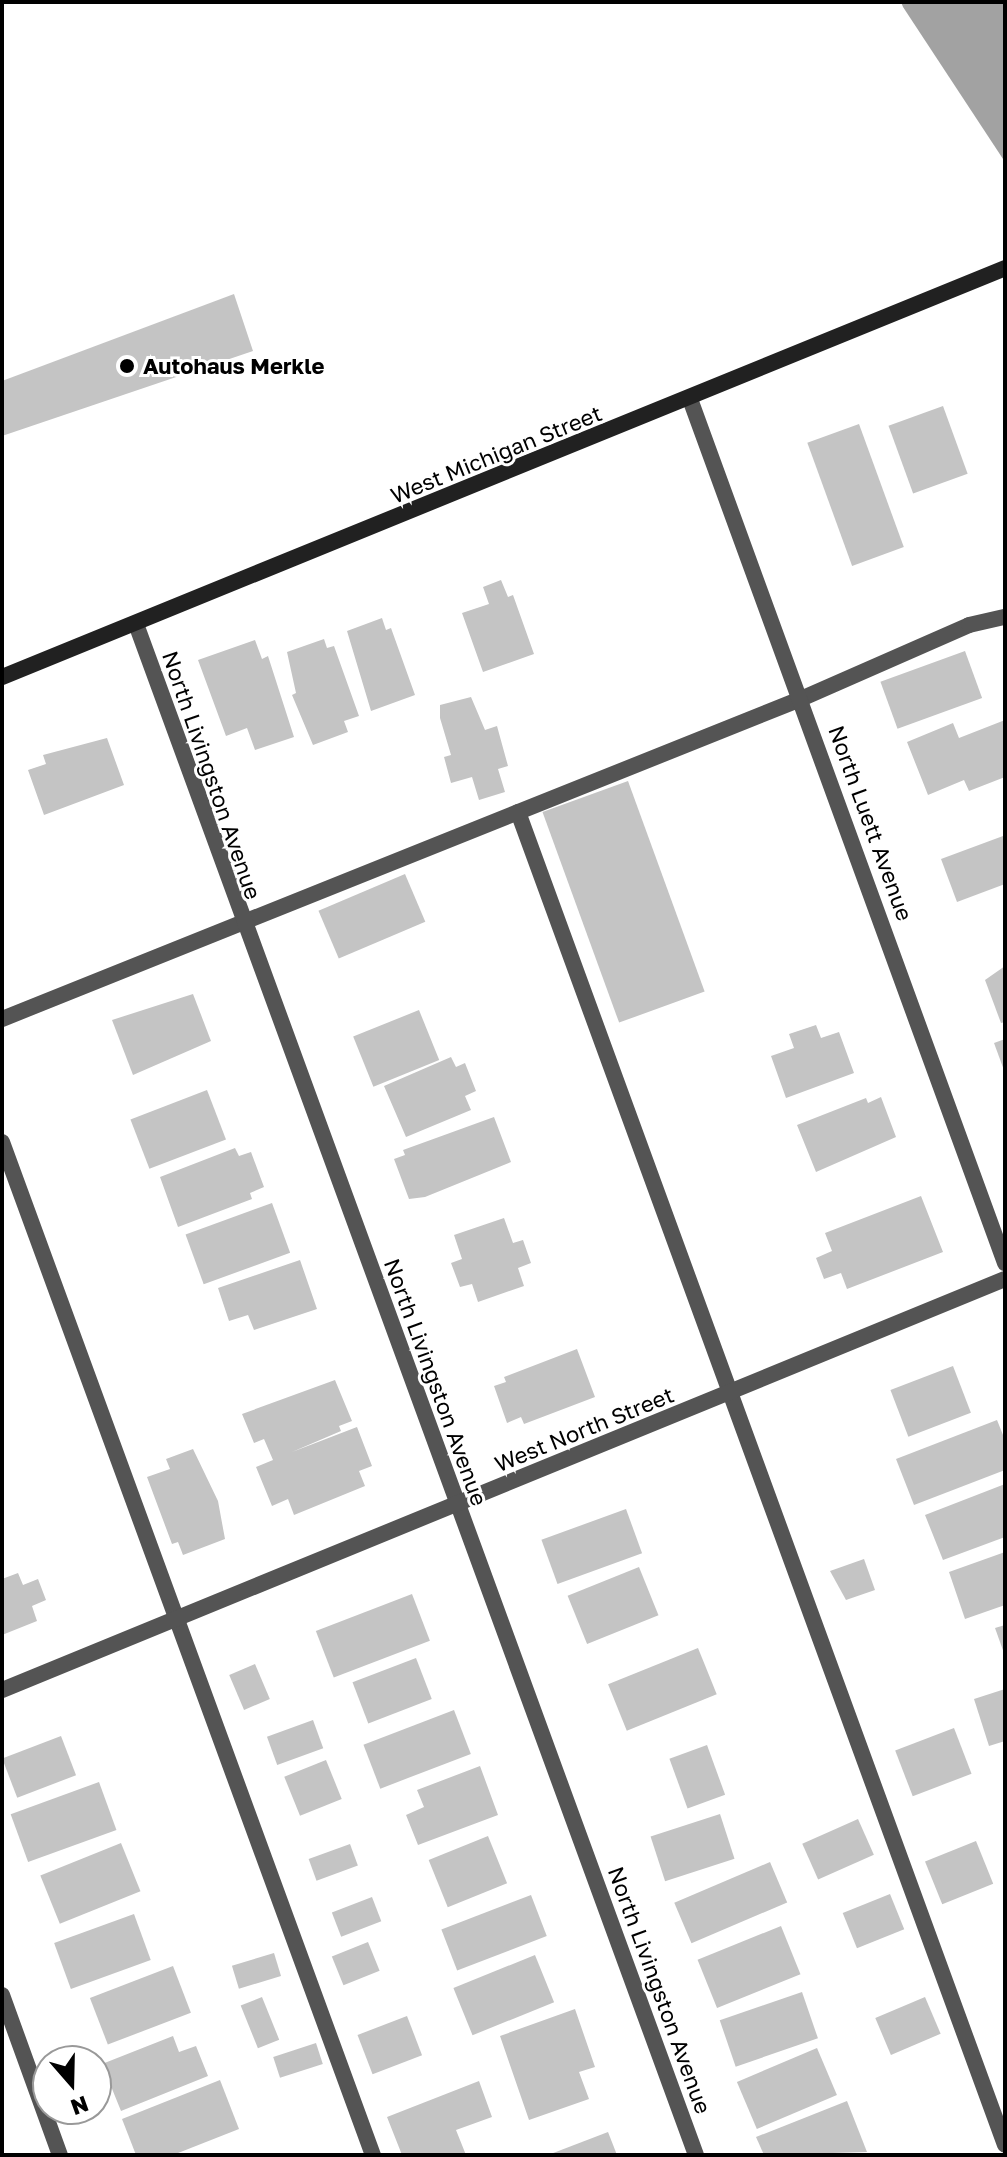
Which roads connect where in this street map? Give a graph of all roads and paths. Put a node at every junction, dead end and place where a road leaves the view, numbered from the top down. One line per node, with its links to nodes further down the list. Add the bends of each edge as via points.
1 (1005, 268): 2 (main road, West Michigan Street)
2 (690, 399): 4 (main road, West Michigan Street); 6 (street, North Luett Avenue)
3 (1005, 617): 6 (street, via 969,625)
4 (136, 624): 5 (main road, West Michigan Street); 8 (street, North Livingston Avenue)
5 (2, 677)
6 (803, 698): 7 (street); 11 (street, North Luett Avenue)
7 (518, 812): 8 (street); 13 (street)
8 (241, 923): 9 (street); 14 (street, North Livingston Avenue)
9 (2, 1019)
10 (2, 1142): 15 (street)
11 (1005, 1263)
12 (1005, 1279): 13 (street, West North Street)
13 (729, 1393): 14 (street, West North Street); 18 (street)
14 (458, 1504): 15 (street, West North Street); 21 (street, North Livingston Avenue)
15 (176, 1619): 16 (street, West North Street); 20 (street)
16 (2, 1690)
17 (2, 1995): 19 (street)
18 (1005, 2145)
19 (60, 2155)
20 (373, 2155)
21 (696, 2155)

